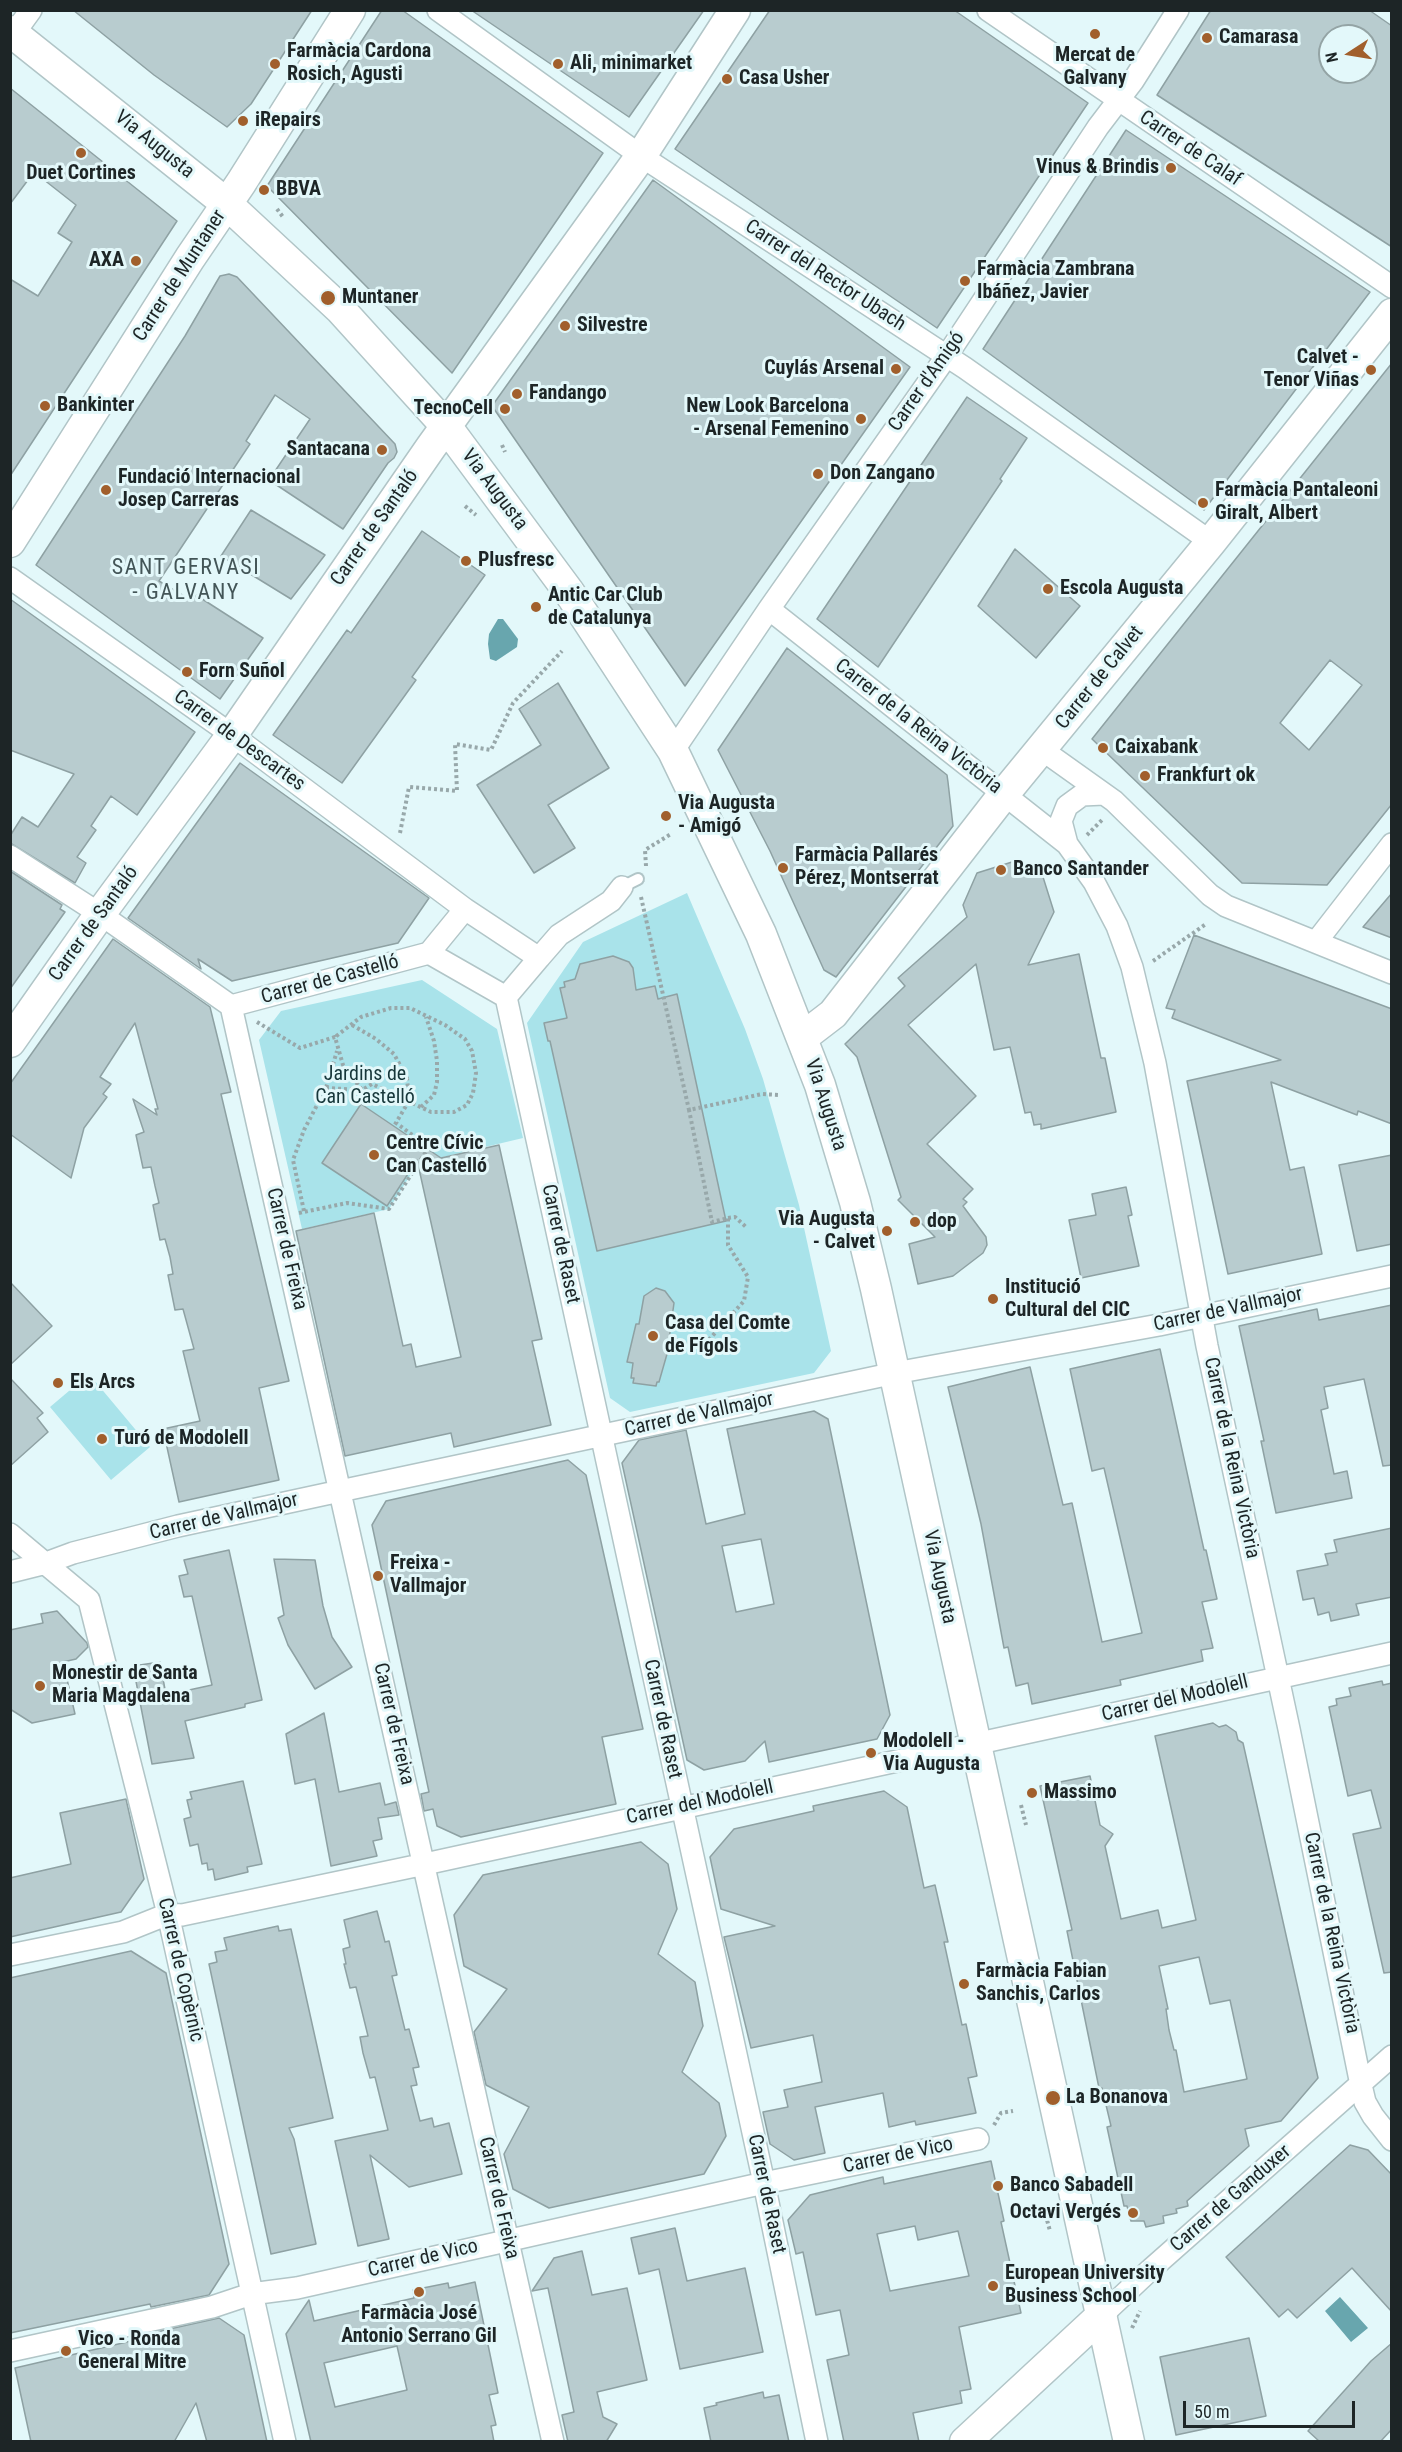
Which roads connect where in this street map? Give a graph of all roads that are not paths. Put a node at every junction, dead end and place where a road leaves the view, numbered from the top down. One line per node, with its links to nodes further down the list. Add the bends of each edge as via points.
1 (350, 10): 9 (street, Carrer de Muntaner)
2 (438, 10): 8 (street, Carrer del Rector Ubach)
3 (735, 10): 8 (street, Carrer de Santaló)
4 (988, 10): 7 (street, Carrer de Calaf)
5 (1178, 10): 7 (street, Carrer d'Amigó)
6 (17, 29): 9 (street, Via Augusta)
7 (1119, 101): 10 (street, Carrer de Calaf); 12 (street, Carrer d'Amigó)
8 (641, 156): 12 (street, Carrer del Rector Ubach); 13 (street, Carrer de Santaló)
9 (227, 204): 13 (street, Via Augusta, via 340,309); 14 (street, Carrer de Muntaner)
10 (1392, 287)
11 (1392, 314): 15 (street, Carrer de Calvet)
12 (946, 357): 15 (street, Carrer del Rector Ubach); 17 (street, Carrer d'Amigó)
13 (446, 426): 18 (street, Carrer de Santaló); 20 (street, Via Augusta, via 569,592)
14 (10, 542)
15 (1211, 542): 19 (street, Carrer de Calvet)
16 (10, 578): 18 (street, Carrer de Descartes)
17 (769, 609): 20 (street, Carrer d'Amigó); 21 (street, Carrer de la Reina Victòria)
18 (232, 735): 27 (street, Carrer de Descartes); 28 (street, Carrer de Santaló)
19 (1041, 749): 21 (street, Carrer de Calvet); 22 (street)
20 (673, 751): 35 (street, Via Augusta, via 761,934)
21 (1004, 794): 23 (street, Carrer de la Reina Victòria); 35 (street, Carrer de Calvet, via 833,1014)
22 (1104, 794): 23 (street, Carrer de la Reina Victòria, via 1082,795 1067,806 1061,821); 29 (street, via 1210,895 1244,915)
23 (1076, 841): 38 (street, Carrer de la Reina Victòria, via 1132,967 1155,1063)
24 (1392, 844): 29 (street)
25 (10, 856): 28 (street)
26 (630, 883): 31 (street, via 611,901 559,935)
27 (465, 909): 30 (street); 31 (street, Carrer de Descartes)
28 (100, 914): 34 (street); 36 (street, Carrer de Santaló)
29 (1316, 942): 32 (street)
30 (429, 953): 33 (street); 34 (street, Carrer de Castelló)
31 (539, 958): 33 (street)
32 (1392, 974)
33 (506, 998): 40 (street, Carrer de Raset)
34 (231, 1006): 41 (street, Carrer de Freixa)
35 (803, 1037): 39 (street, Via Augusta, via 855,1202)
36 (10, 1042)
37 (1392, 1276): 38 (street, Carrer de Vallmajor)
38 (1202, 1316): 39 (street, Carrer de Vallmajor); 46 (street, Carrer de la Reina Victòria)
39 (895, 1373): 40 (street, Carrer de Vallmajor); 47 (street, Via Augusta)
40 (600, 1436): 41 (street, Carrer de Vallmajor); 48 (street, Carrer de Raset)
41 (340, 1491): 43 (street, Carrer de Vallmajor, via 178,1526); 49 (street, Carrer de Freixa)
42 (10, 1534): 43 (street, Carrer de Copèrnic)
43 (46, 1563): 44 (street, Carrer de Vallmajor); 50 (street, Carrer de Copèrnic, via 89,1600)
44 (10, 1572)
45 (1392, 1653): 46 (street, Carrer del Modolell)
46 (1277, 1677): 47 (street, Carrer del Modolell); 53 (street, Carrer de la Reina Victòria)
47 (976, 1744): 48 (street, Carrer del Modolell); 59 (street, Via Augusta)
48 (681, 1807): 49 (street, Carrer del Modolell); 56 (street, Carrer de Raset)
49 (425, 1864): 50 (street, Carrer del Modolell, via 182,1915); 57 (street, Carrer de Freixa)
50 (168, 1914): 51 (street, Carrer del Modolell, via 123,1932); 58 (street, Carrer de Copèrnic)
51 (10, 1955)
52 (1392, 2056): 53 (street, Carrer de Ganduxer)
53 (1361, 2085): 55 (street, Carrer de la Reina Victòria, via 1365,2102); 59 (street, Carrer de Ganduxer)
54 (978, 2139): 56 (street, Carrer de Vico)
55 (1392, 2140)
56 (764, 2183): 57 (street, Carrer de Vico); 63 (street, Carrer de Raset)
57 (506, 2241): 58 (street, Carrer de Vico, via 297,2288); 62 (street, Carrer de Freixa)
58 (251, 2294): 60 (street, Carrer de Vico, via 212,2307); 61 (street, Carrer de Copèrnic)
59 (1102, 2315): 64 (street, Carrer de Ganduxer); 65 (street, Via Augusta)
60 (10, 2351)
61 (285, 2442)
62 (553, 2442)
63 (817, 2442)
64 (965, 2442)
65 (1129, 2442)

